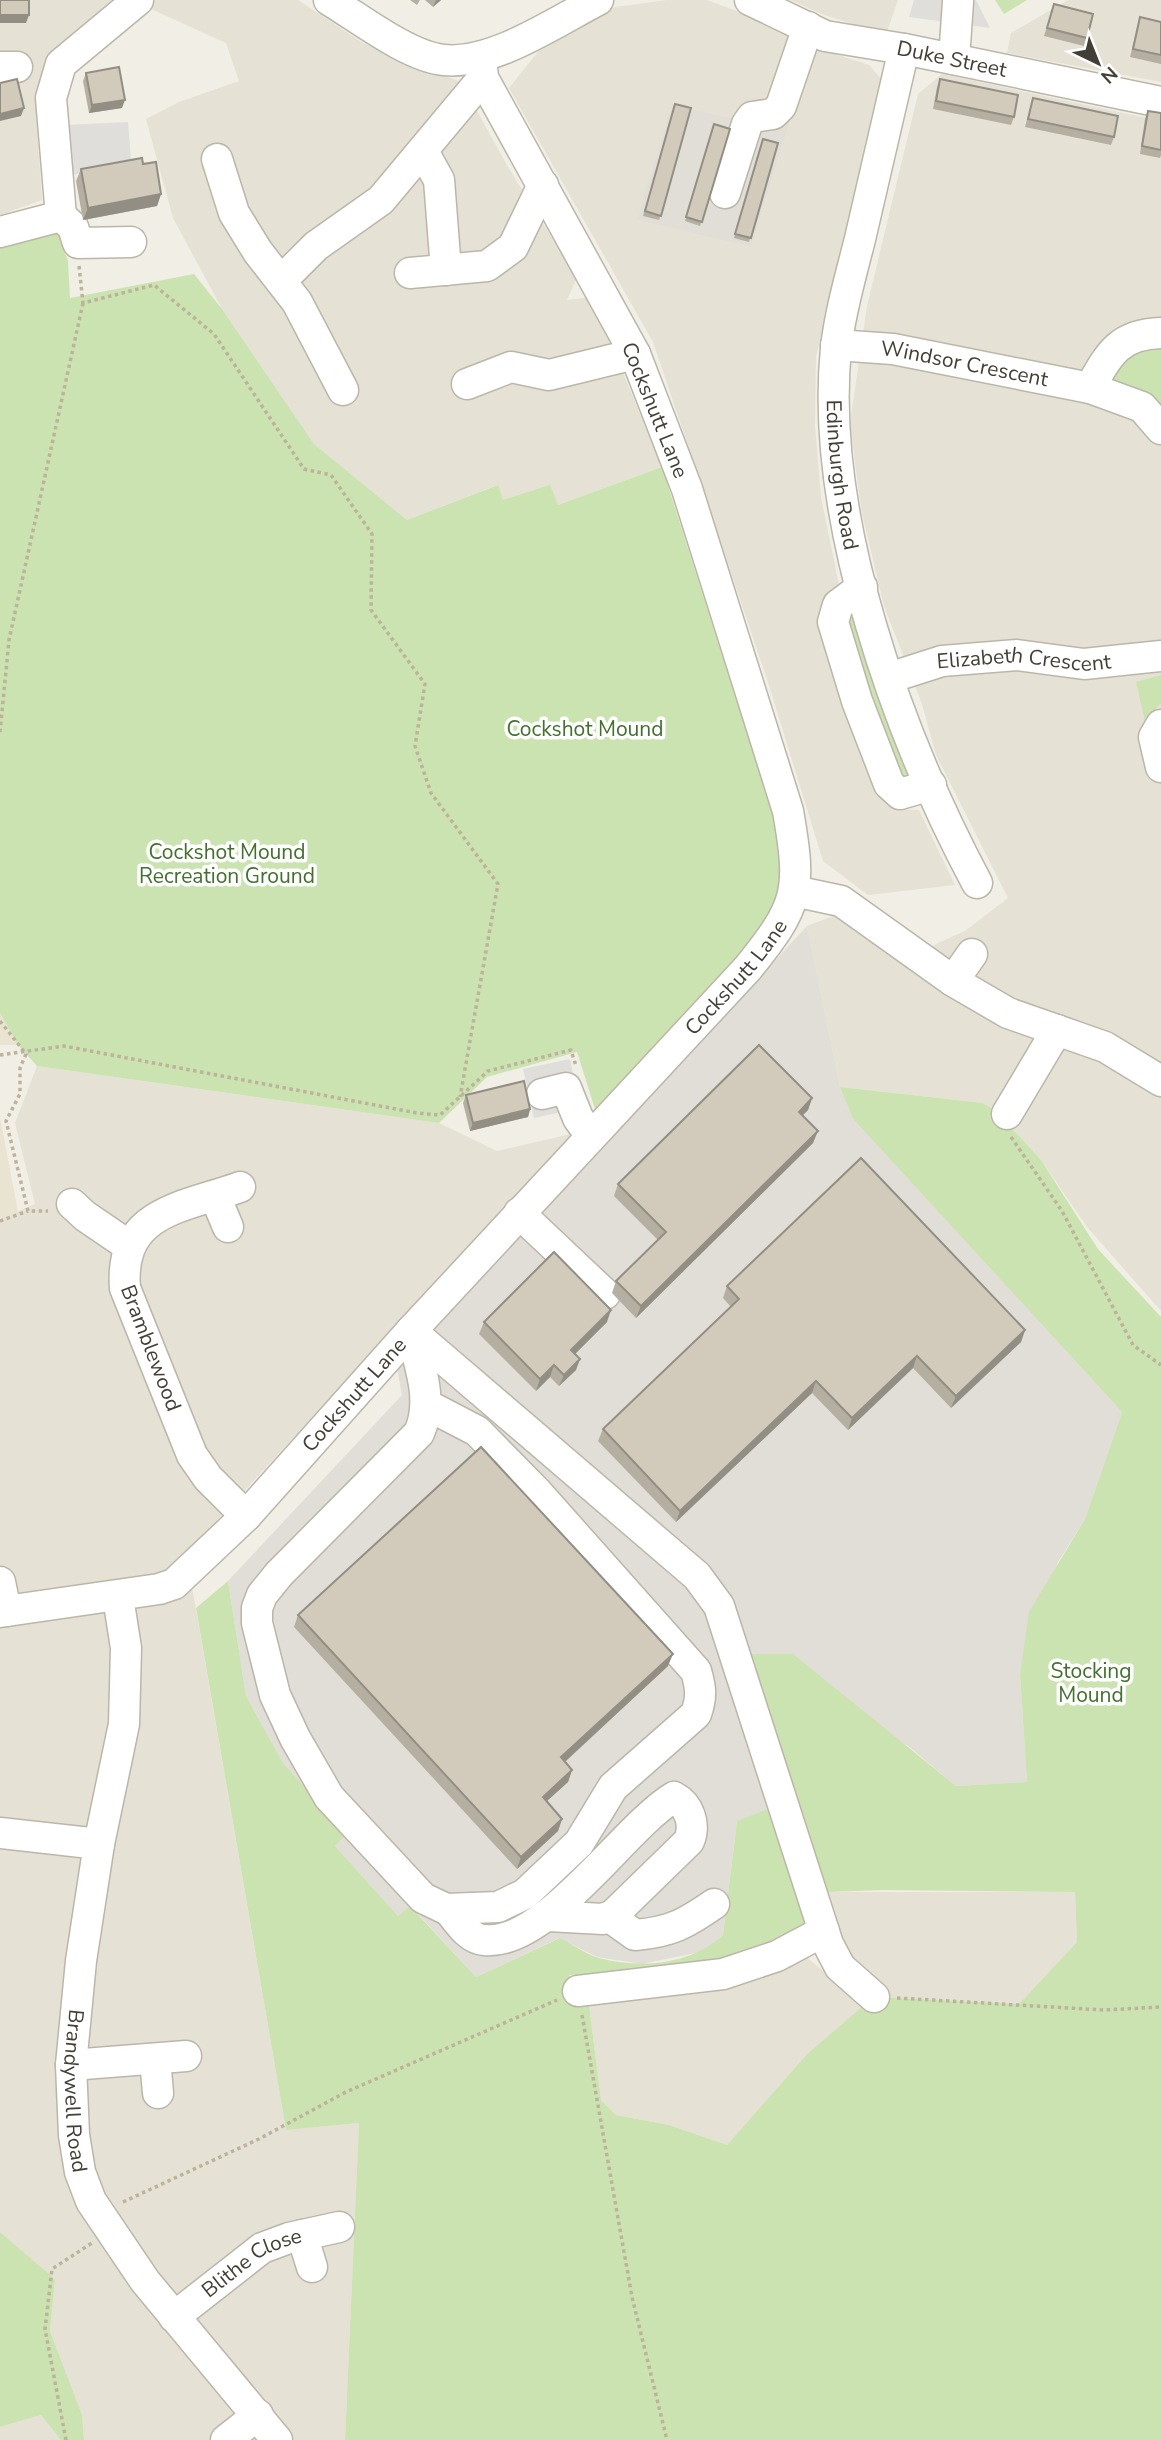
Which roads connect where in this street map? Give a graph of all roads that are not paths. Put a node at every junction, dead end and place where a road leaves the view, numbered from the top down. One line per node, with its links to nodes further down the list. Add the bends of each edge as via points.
1 (138, 0): 15 (street, via 61,64 51,98 62,154)
2 (329, 0): 9 (street, via 410,48)
3 (598, 0): 9 (street)
4 (750, 0): 6 (street, Duke Street)
5 (958, 2): 8 (street)
6 (808, 27): 7 (street, Duke Street, via 825,36); 14 (street, via 781,106 773,114 752,117 747,124)
7 (904, 49): 8 (street, Duke Street); 22 (street, Edinburgh Road)
8 (954, 59): 10 (street, Duke Street)
9 (482, 67): 11 (street); 13 (street, Cockshutt Lane)
10 (1161, 102)
11 (423, 151): 18 (street, via 439,180); 20 (street, via 381,200 316,246)
12 (217, 159): 20 (street, via 234,213)
13 (542, 185): 18 (street, via 513,247 487,266); 23 (street, Cockshutt Lane)
14 (725, 193)
15 (61, 216): 16 (street); 17 (street, via 73,226 78,243)
16 (0, 232)
17 (131, 242)
18 (446, 270): 19 (street)
19 (410, 273)
20 (281, 281): 26 (street, via 297,302)
21 (1161, 332): 25 (street, via 1142,333 1124,341 1107,357)
22 (836, 345): 25 (street, Windsor Crescent, via 893,349); 28 (street, Edinburgh Road, via 832,402 836,463 851,552)
23 (635, 355): 24 (street, via 549,375 511,367); 35 (street, Cockshutt Lane, via 687,489 788,811 797,866)
24 (467, 384)
25 (1090, 388): 27 (street, Windsor Crescent, via 1142,407)
26 (343, 390)
27 (1161, 429)
28 (862, 587): 30 (street, Edinburgh Road); 33 (street, via 838,605 833,622 857,702 889,784 900,794)
29 (1161, 656): 30 (street, Elizabeth Crescent, via 1084,664 1017,655 943,661)
30 (889, 678): 33 (street, Edinburgh Road)
31 (1161, 726): 32 (street, via 1154,737)
32 (1161, 767)
33 (931, 785): 34 (street, Edinburgh Road)
34 (977, 883)
35 (794, 891): 37 (street, via 841,901); 42 (street, Cockshutt Lane, via 780,928 748,968)
36 (972, 954): 37 (street)
37 (953, 981): 38 (street, via 1008,1013)
38 (1057, 1030): 39 (street, via 1105,1047); 41 (street)
39 (1161, 1081)
40 (542, 1094): 42 (street, via 566,1088)
41 (1007, 1114)
42 (591, 1136): 44 (street, Cockshutt Lane)
43 (78, 1210): 46 (street)
44 (519, 1213): 47 (street); 48 (street, Cockshutt Lane)
45 (228, 1227): 46 (street, via 228,1192 160,1215 138,1230)
46 (129, 1246): 50 (street, Bramblewood, via 123,1267 125,1288 192,1455)
47 (605, 1294)
48 (411, 1331): 49 (street); 50 (street, Cockshutt Lane); 60 (street, via 697,1576 719,1606)
49 (426, 1405): 57 (street, via 419,1433 271,1585 257,1608 257,1623 275,1695 329,1797 423,1898); 57 (street, via 477,1431 536,1491 696,1671 702,1699 696,1714 613,1787 579,1843 525,1894 498,1907)
50 (246, 1516): 52 (street, Cockshutt Lane, via 174,1584)
51 (0, 1582): 53 (street)
52 (118, 1597): 53 (street, Cockshutt Lane); 55 (street, Brandywell Road, via 126,1648 124,1724)
53 (3, 1611)
54 (0, 1833): 55 (street)
55 (99, 1844): 65 (street, Brandywell Road, via 80,1961)
56 (714, 1904): 58 (street, via 680,1927 646,1934 635,1935)
57 (448, 1909): 59 (street, via 470,1934 485,1941 510,1935)
58 (613, 1915): 59 (street, via 603,1919); 59 (street, via 689,1841 690,1816 684,1802 674,1797 665,1802)
59 (548, 1916)
60 (824, 1931): 61 (street, via 777,1956 723,1974); 62 (street, via 840,1967)
61 (578, 1992)
62 (874, 1997)
63 (186, 2056): 64 (street)
64 (155, 2059): 65 (street); 66 (street)
65 (71, 2065): 70 (street, Brandywell Road, via 79,2172 105,2223)
66 (158, 2092)
67 (339, 2227): 68 (street, Blithe Close)
68 (302, 2235): 69 (street); 70 (street, Blithe Close, via 262,2248)
69 (312, 2267)
70 (174, 2316): 71 (street, Brandywell Road)
71 (258, 2415): 72 (street); 73 (street, Brandywell Road)
72 (226, 2440)
73 (277, 2440)

